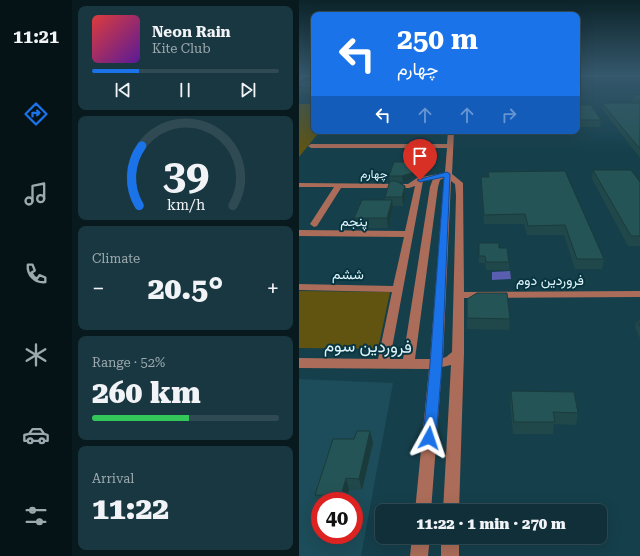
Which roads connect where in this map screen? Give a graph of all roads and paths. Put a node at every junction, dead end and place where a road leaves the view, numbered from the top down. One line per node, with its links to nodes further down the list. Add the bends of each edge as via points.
1 (451, 134): 3 (street)
2 (311, 146): 3 (street)
3 (449, 146): 4 (street)
4 (447, 174): 5 (street, چهارم); 14 (street, via 459,182); 18 (street, via 437,179 434,187); 19 (street)
5 (420, 180): 7 (street, چهارم, via 409,186); 10 (street)
6 (299, 185): 7 (street, چهارم)
7 (339, 185): 8 (street)
8 (314, 224)
9 (299, 233): 10 (street, پنجم)
10 (408, 234): 12 (street)
11 (299, 287): 12 (street, ششم)
12 (397, 289): 17 (street)
13 (640, 294): 14 (street, فروردین دوم)
14 (460, 295): 15 (street)
15 (458, 353): 19 (street, via 450,360); 21 (street)
16 (299, 363): 17 (street, فروردین سوم)
17 (383, 363): 18 (street, فروردین سوم)
18 (408, 364): 19 (street, فروردین سوم)
19 (436, 364): 20 (street)
20 (424, 504)
21 (451, 504)
22 (420, 544): 24 (street)
23 (450, 544): 25 (street)
24 (419, 556)
25 (449, 556)

